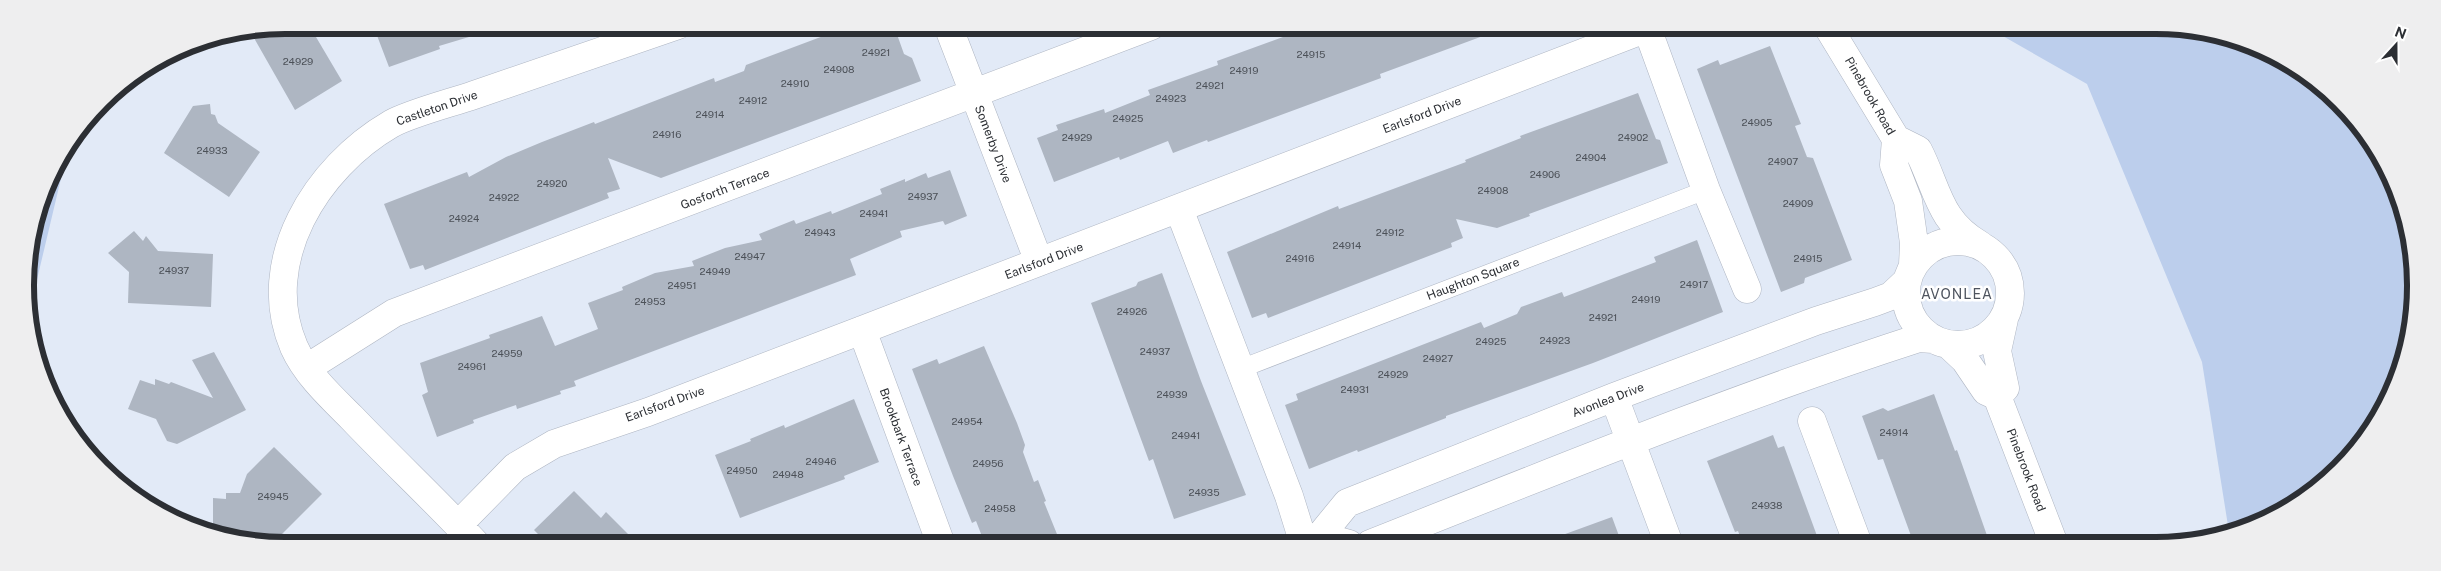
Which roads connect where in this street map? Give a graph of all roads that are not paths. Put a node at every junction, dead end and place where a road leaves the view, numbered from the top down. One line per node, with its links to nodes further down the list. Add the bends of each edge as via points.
1 (655, 34): 18 (street, Castleton Drive, via 392,124 346,157 307,206 285,258 281,288 286,321 294,347)
2 (951, 34): 7 (street, Somerby Drive)
3 (1130, 34): 7 (street, Gosforth Terrace)
4 (1622, 34): 10 (street, Earlsford Drive)
5 (1637, 34): 9 (street)
6 (1832, 34): 8 (street, Pinebrook Road)
7 (974, 94): 12 (street, Somerby Drive); 18 (street, Gosforth Terrace, via 394,313)
8 (1896, 139): 11 (street, Pinebrook Road, via 1918,150 1945,214 1969,239); 13 (street, Pinebrook Road, via 1894,165 1908,201 1914,244)
9 (1706, 190): 14 (street); 19 (lane, Haughton Square)
10 (1179, 209): 12 (street, Earlsford Drive); 19 (street)
11 (1982, 246): 13 (street, via 1968,241 1937,245 1923,253); 15 (street, via 2003,265 2008,278 2011,292)
12 (1039, 262): 16 (street, Earlsford Drive)
13 (1910, 273): 17 (street, via 1906,298 1910,314 1920,328); 21 (street, Avonlea Drive, via 1891,296 1816,320)
14 (1747, 289)
15 (2004, 319): 17 (street, via 1981,340 1966,345); 20 (street, via 1997,351 2004,388)
16 (862, 330): 24 (street, Earlsford Drive, via 648,412 554,444 515,468); 25 (street, Brookbark Terrace)
17 (1941, 342): 20 (street, Pinebrook Road, via 1966,360 1986,391); 23 (street, via 1919,338 1871,353)
18 (307, 368): 24 (street, Castleton Drive, via 385,453)
19 (1240, 369): 26 (street)
20 (1997, 396): 31 (street, Pinebrook Road)
21 (1614, 397): 23 (street); 27 (street, Avonlea Drive, via 1347,503)
22 (1812, 421): 30 (street)
23 (1630, 442): 28 (street); 29 (street)
24 (467, 534)
25 (938, 537)
26 (1305, 537)
27 (1311, 537)
28 (1388, 537)
29 (1666, 537)
30 (1855, 537)
31 (2051, 537)

